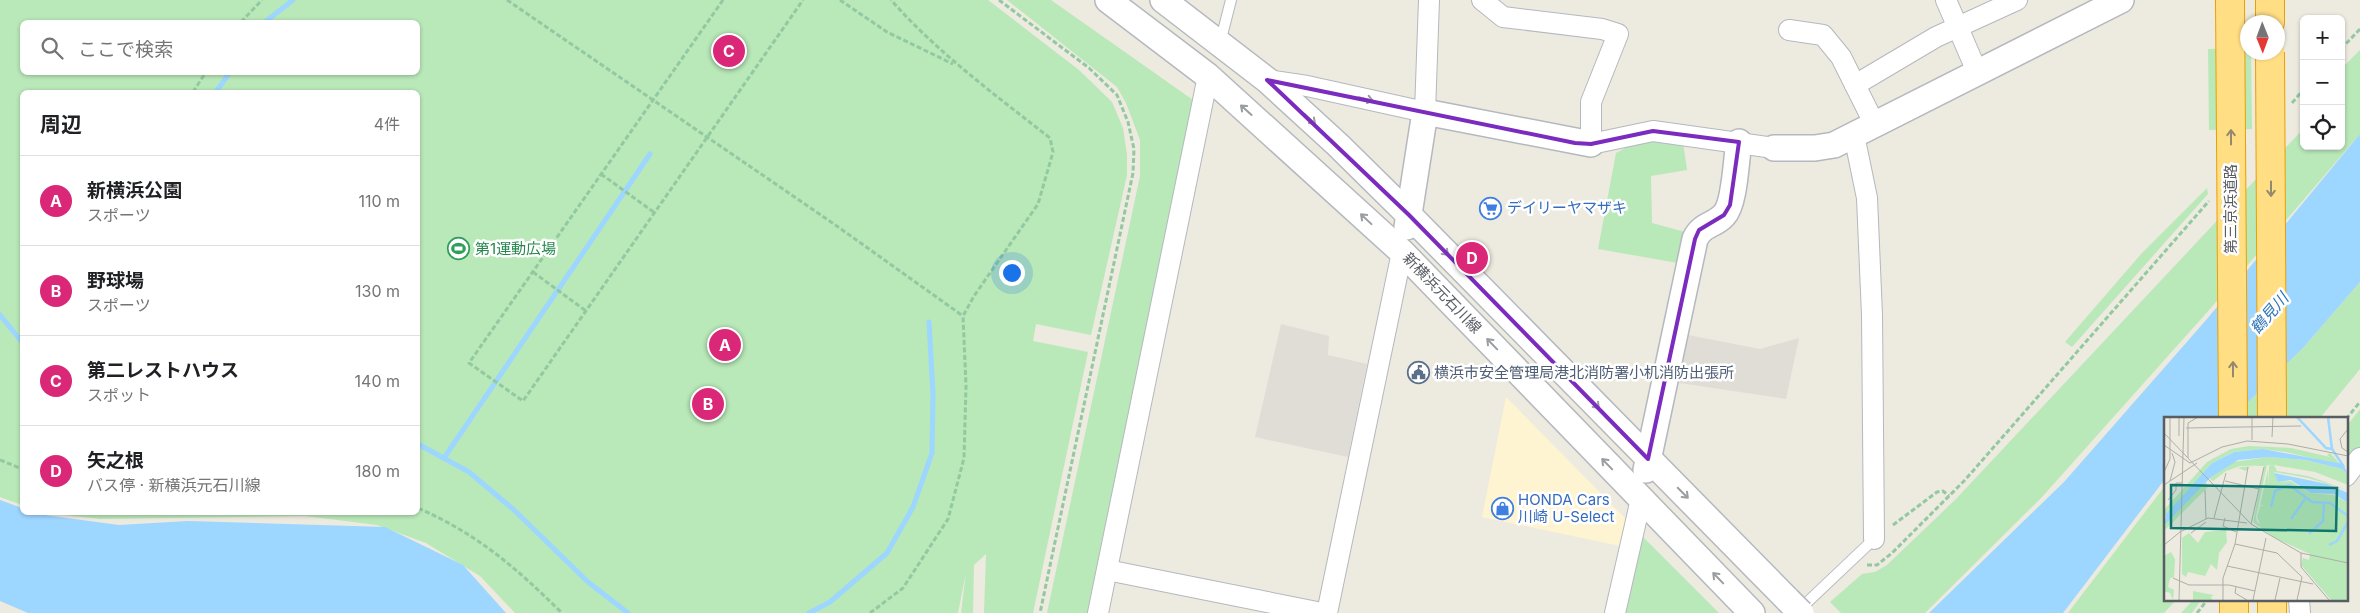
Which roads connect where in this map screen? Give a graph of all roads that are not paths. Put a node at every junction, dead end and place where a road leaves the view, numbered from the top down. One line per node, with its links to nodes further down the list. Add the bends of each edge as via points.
1 (1108, 0): 17 (street, 新横浜元石川線)
2 (1163, 0): 14 (street, 新横浜元石川線)
3 (1231, 0): 14 (lane)
4 (1429, 0): 20 (street)
5 (1482, 0): 23 (street, via 1503,17 1602,29 1618,34 1591,102)
6 (1946, 0): 12 (street)
7 (2017, 0): 12 (street)
8 (2121, 0): 16 (street)
9 (2230, 0): 27 (highway, 第三京浜道路, one-way to 9, bridge)
10 (2270, 0): 11 (highway)
11 (2270, 15)
12 (1956, 26): 16 (street); 19 (street)
13 (1789, 30): 19 (street, via 1823,35 1841,56)
14 (1220, 44): 18 (street, 新横浜元石川線)
15 (2270, 60): 28 (highway, one-way to 28, bridge)
16 (1978, 74): 21 (street)
17 (1208, 76): 26 (street, 新横浜元石川線, one-way to 17); 34 (street)
18 (1267, 80): 20 (street, one-way to 20); 25 (street, 新横浜元石川線, one-way to 25)
19 (1854, 84): 21 (street)
20 (1425, 112): 23 (street); 25 (street)
21 (1864, 130): 24 (street, via 1834,145); 33 (street, via 1872,315)
22 (1739, 142): 23 (street, via 1653,131); 24 (street); 29 (street, via 1730,205 1724,215 1699,230 1695,239)
23 (1591, 144)
24 (1774, 148)
25 (1409, 215): 26 (street); 29 (street, 新横浜元石川線, one-way to 29)
26 (1402, 252): 32 (street, 新横浜元石川線, one-way to 26); 41 (street)
27 (2233, 417)
28 (2272, 417)
29 (1648, 458): 32 (street); 38 (street, 新横浜元石川線, one-way to 38)
30 (2360, 458): 31 (street)
31 (2348, 473)
32 (1641, 498): 42 (street); 43 (street, 新横浜元石川線, one-way to 32)
33 (1874, 539): 38 (lane)
34 (1107, 570): 39 (street); 40 (street)
35 (2234, 600): 44 (highway)
36 (2272, 600): 45 (highway)
37 (2299, 600): 46 (street)
38 (1795, 609)
39 (1098, 613)
40 (1322, 613)
41 (1327, 613)
42 (1615, 613)
43 (1752, 613)
44 (2234, 613)
45 (2272, 613)
46 (2300, 613)

